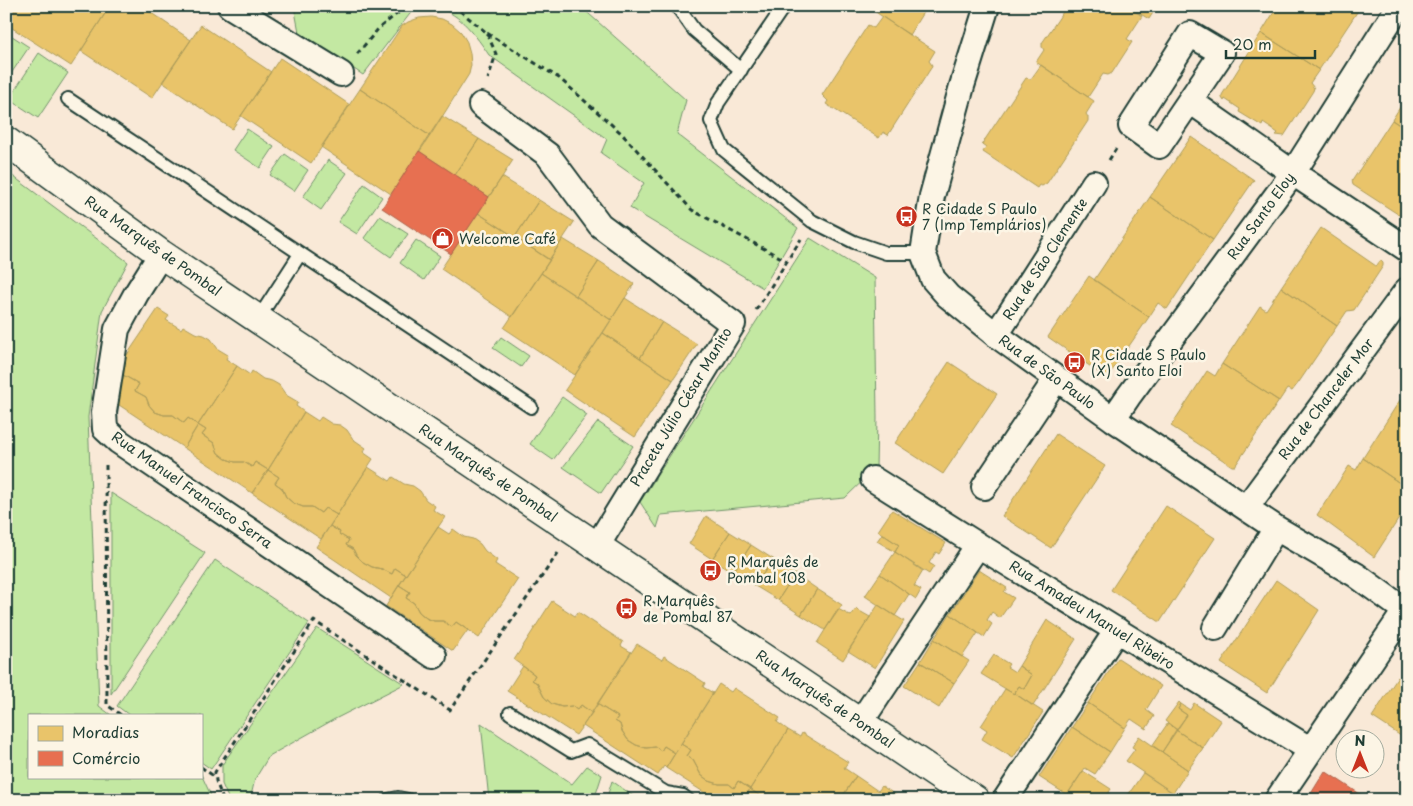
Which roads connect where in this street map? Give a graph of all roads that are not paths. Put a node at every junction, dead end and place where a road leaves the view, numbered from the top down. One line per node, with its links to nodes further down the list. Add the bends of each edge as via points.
1 (230, 6): 7 (street)
2 (677, 6): 6 (lane, via 694,30)
3 (784, 6): 6 (lane)
4 (986, 6): 15 (street, Rua de São Paulo, via 934,187)
5 (1399, 6): 12 (street, Rua Santo Eloy)
6 (741, 70): 15 (lane, via 718,103 710,121 724,150 812,222 886,253)
7 (341, 74)
8 (68, 99): 17 (lane)
9 (1190, 101): 9 (street, via 1222,53 1190,34 1131,126 1159,146); 12 (street)
10 (481, 105): 29 (street, Praceta Júlio César Manito, via 548,155 600,225 733,324)
11 (6, 141): 16 (street, Rua Marquês de Pombal)
12 (1293, 173): 14 (street); 23 (street, Rua Santo Eloy)
13 (1093, 185): 20 (street, Rua de São Clemente)
14 (1407, 249)
15 (923, 252): 20 (street, Rua de São Paulo, via 933,279 948,296)
16 (161, 254): 19 (street, Rua Marquês de Pombal); 33 (street, Rua Manuel Francisco Serra, via 117,330 104,412 105,429)
17 (300, 254): 19 (lane); 22 (lane)
18 (1407, 290): 26 (street, Rua de Chanceler Mor)
19 (258, 319): 29 (street, Rua Marquês de Pombal)
20 (996, 335): 21 (street, Rua de São Paulo)
21 (1056, 379): 23 (street, Rua de São Paulo); 25 (street)
22 (531, 407)
23 (1114, 419): 26 (street, Rua de São Paulo)
24 (873, 479): 28 (street, Rua Amadeu Manuel Ribeiro)
25 (984, 487)
26 (1246, 508): 27 (street, Rua de São Paulo)
27 (1276, 528): 30 (street, Rua de São Paulo); 31 (street)
28 (978, 545): 32 (street, Rua Amadeu Manuel Ribeiro); 35 (street)
29 (597, 546): 35 (street, Rua Marquês de Pombal)
30 (1406, 610): 36 (street)
31 (1215, 628)
32 (1117, 630): 36 (street, Rua Amadeu Manuel Ribeiro); 41 (street)
33 (434, 656)
34 (510, 713): 39 (lane, via 571,750 587,745 666,793)
35 (860, 723): 40 (street, Rua Marquês de Pombal)
36 (1311, 750): 42 (street)
37 (388, 800): 38 (lane)
38 (408, 800)
39 (688, 800)
40 (975, 800)
41 (1005, 800)
42 (1277, 800)

